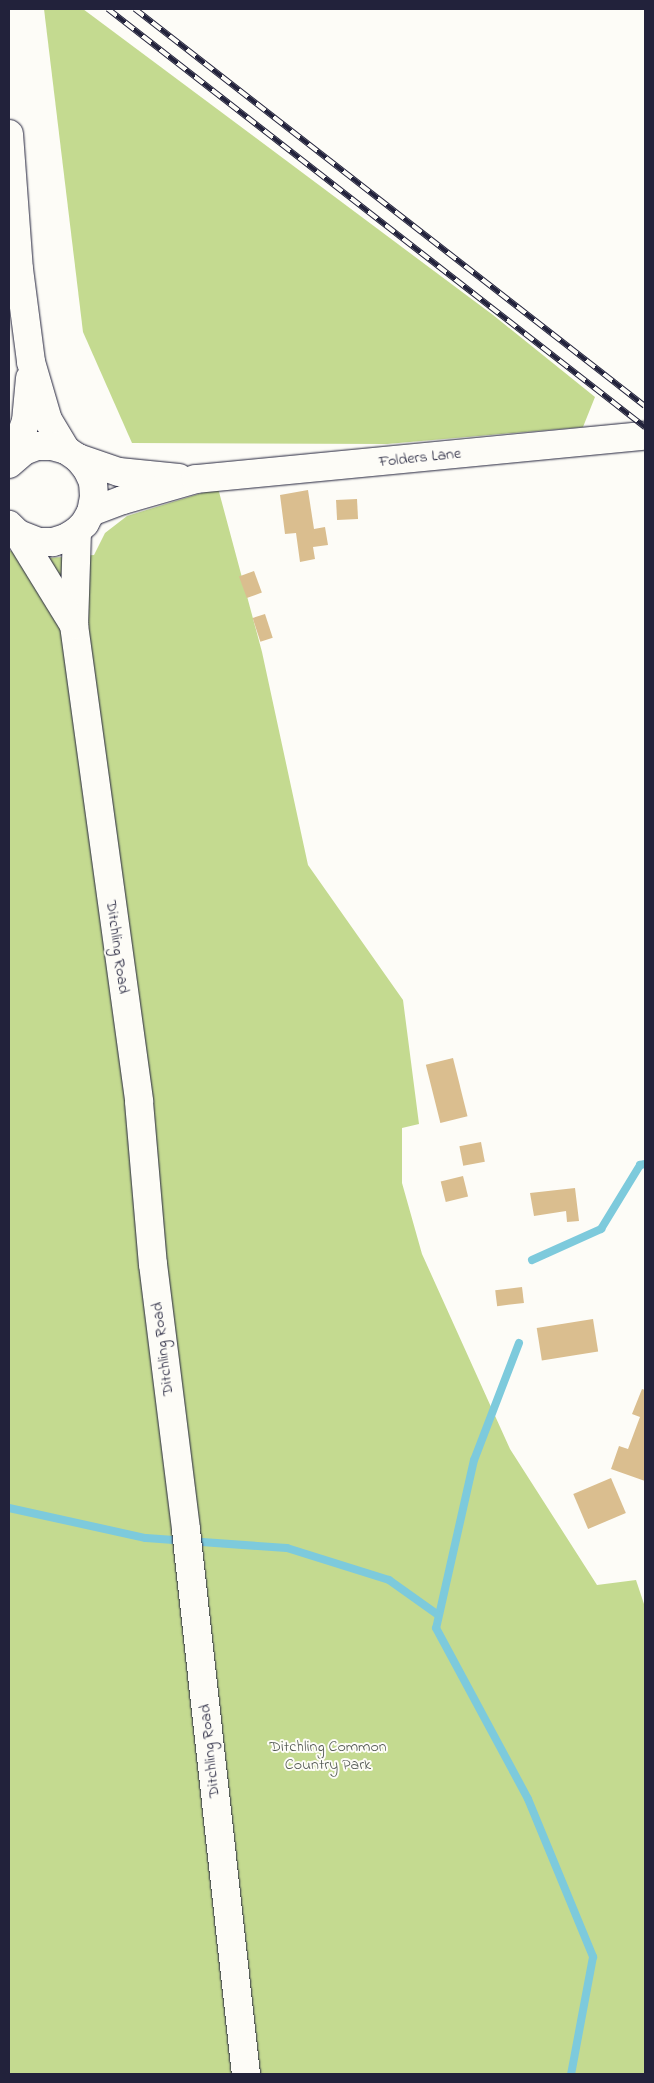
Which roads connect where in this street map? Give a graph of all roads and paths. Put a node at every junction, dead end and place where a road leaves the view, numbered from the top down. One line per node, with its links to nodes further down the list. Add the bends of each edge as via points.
1 (9, 134): 2 (main road, via 19,269)
2 (31, 362): 4 (main road, Ditchling Road, via 48,420); 5 (main road, via 26,421)
3 (633, 437): 6 (main road, Folders Lane)
4 (72, 454): 5 (main road, Folders Lane, via 52,446 38,446 24,451); 6 (main road, Folders Lane, via 119,472); 7 (main road, Ditchling Road, via 87,469 93,482 94,497)
5 (10, 462)
6 (196, 479): 7 (main road, Folders Lane, via 123,500)
7 (84, 522): 8 (main road, Folders Lane, via 66,538 53,542 39,542); 9 (main road, Ditchling Road)
8 (13, 530): 9 (main road, Ditchling Road)
9 (74, 625): 10 (main road, Ditchling Road, via 138,1102 153,1264)
10 (246, 2074)

